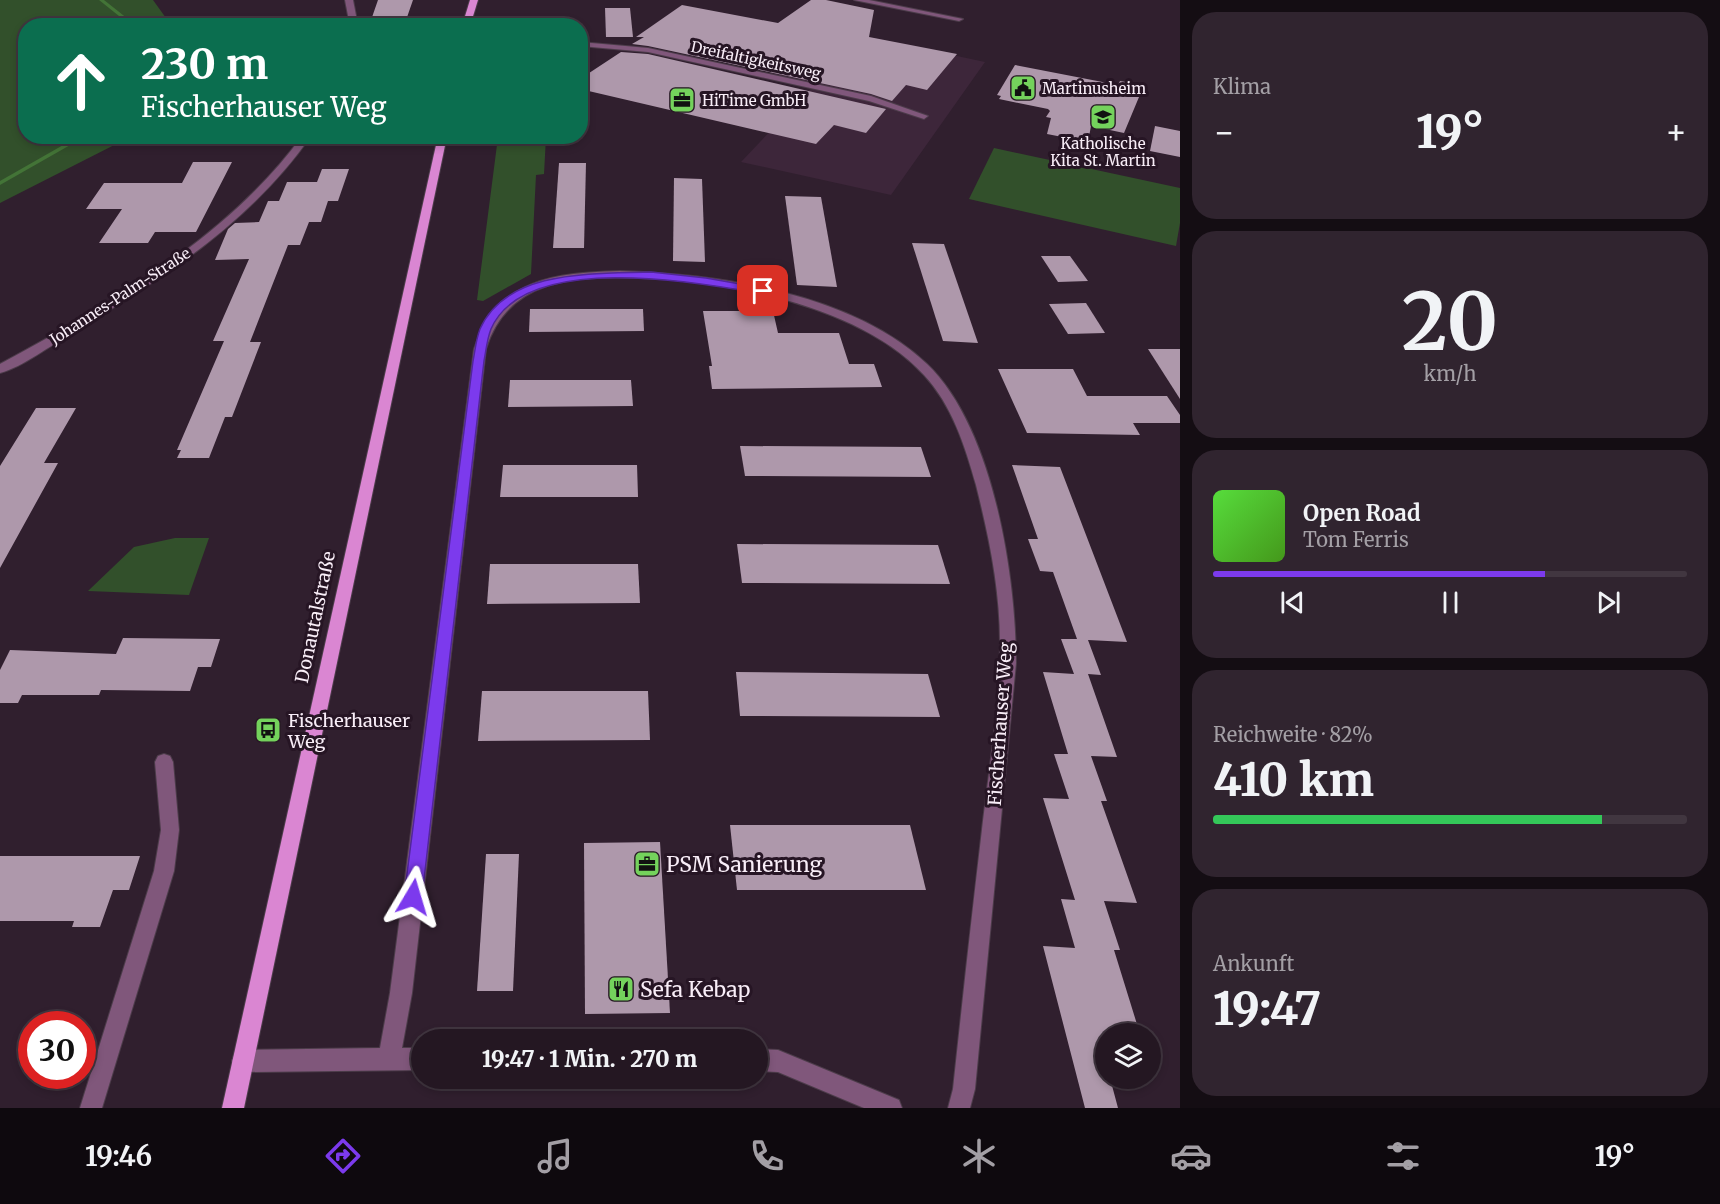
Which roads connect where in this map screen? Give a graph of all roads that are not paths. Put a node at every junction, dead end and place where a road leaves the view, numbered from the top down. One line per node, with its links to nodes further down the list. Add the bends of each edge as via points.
1 (350, 0): 4 (street)
2 (474, 0): 5 (main road)
3 (858, 0): 6 (street)
4 (352, 18)
5 (468, 18)
6 (959, 19)
7 (588, 45): 8 (street, Dreifaltigkeitsweg, via 648,50 871,99)
8 (924, 116)
9 (301, 144): 11 (street, Johannes-Palm-Straße, via 280,174 209,238 161,273)
10 (441, 144): 16 (main road, Donautalstraße)
11 (0, 369)
12 (164, 762): 17 (street, via 170,831 164,871)
13 (411, 1059): 14 (street)
14 (389, 1060): 16 (street); 20 (street, Fischerhauser Weg, via 484,335 501,308 531,287 580,277 645,274 784,296 862,326 921,364 950,402 971,444 997,535 1008,663)
15 (768, 1060): 19 (street, via 778,1061)
16 (243, 1062): 18 (main road, Donautalstraße)
17 (91, 1108)
18 (234, 1108)
19 (891, 1108)
20 (959, 1108)

